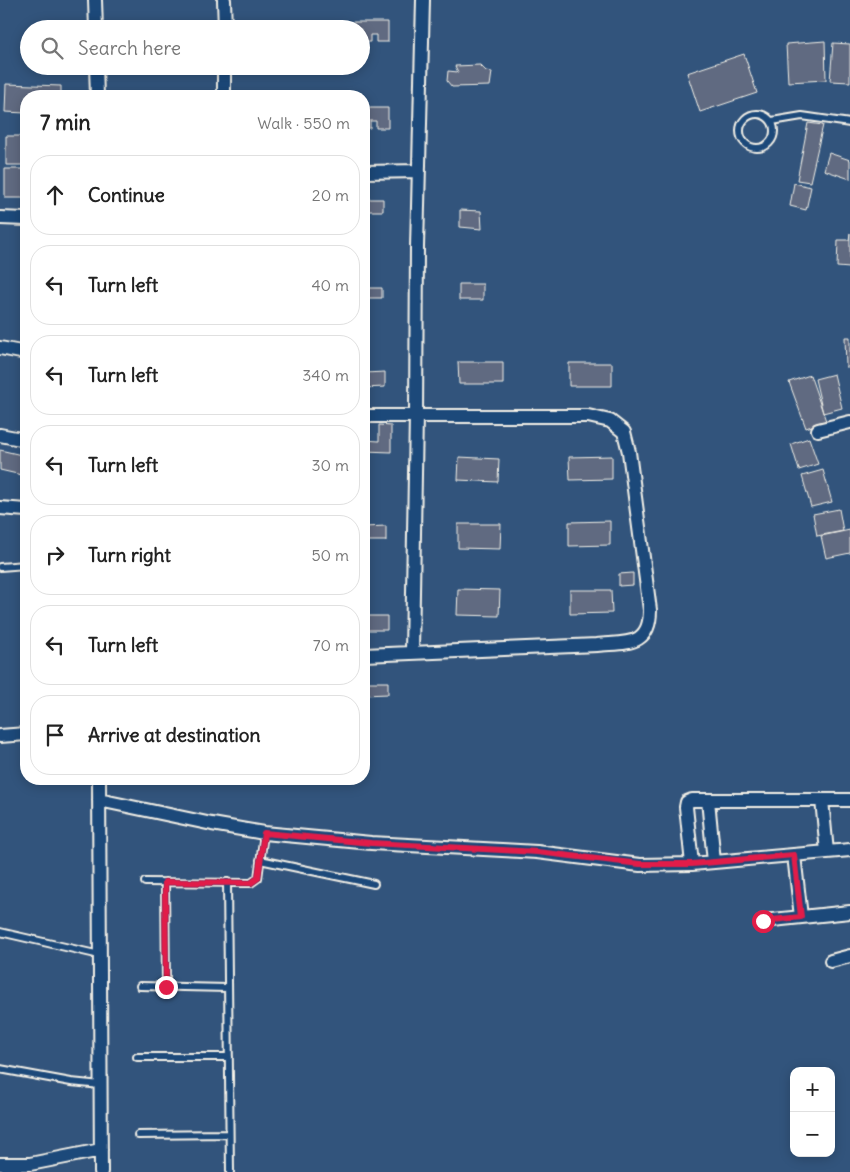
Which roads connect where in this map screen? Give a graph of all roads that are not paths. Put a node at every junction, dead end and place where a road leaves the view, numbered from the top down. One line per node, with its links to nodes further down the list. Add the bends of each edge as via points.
1 (95, 0): 4 (street)
2 (224, 0): 5 (street)
3 (423, 0): 12 (street)
4 (96, 20)
5 (225, 20)
6 (96, 75): 8 (street)
7 (224, 75): 9 (street)
8 (97, 90)
9 (224, 90)
10 (772, 121): 10 (lane, via 764,115 746,117 741,123 740,138 753,148 764,147 773,140 775,129); 11 (lane, via 802,116)
11 (850, 123)
12 (419, 171): 13 (street); 19 (street)
13 (370, 172)
14 (0, 218): 15 (street)
15 (20, 219)
16 (0, 348): 17 (street)
17 (20, 352)
18 (370, 416): 19 (street)
19 (416, 416): 28 (street); 28 (street, via 588,416 610,421 624,432 639,522 650,623 646,634 634,641)
20 (850, 422): 21 (street)
21 (818, 430)
22 (0, 435): 23 (street)
23 (20, 439)
24 (0, 508): 25 (street)
25 (20, 510)
26 (20, 565): 27 (lane)
27 (0, 567)
28 (412, 652): 29 (street)
29 (370, 655)
30 (20, 734): 31 (street)
31 (0, 736)
32 (99, 785): 33 (street)
33 (99, 800): 37 (street); 52 (street)
34 (708, 800): 35 (street); 42 (street); 43 (street, via 687,802)
35 (822, 800): 36 (street); 39 (street)
36 (850, 800)
37 (264, 833): 41 (lane); 43 (street, via 371,843 537,852 640,864)
38 (850, 850): 39 (street)
39 (827, 852): 40 (street)
40 (794, 855): 42 (street); 49 (street)
41 (260, 860): 46 (lane, via 255,881); 47 (lane)
42 (714, 862): 43 (street)
43 (692, 864)
44 (145, 882): 45 (lane)
45 (165, 882): 46 (lane); 56 (lane)
46 (227, 882): 57 (lane)
47 (374, 884)
48 (850, 912): 49 (street)
49 (801, 917): 50 (street)
50 (763, 921)
51 (0, 932): 52 (lane)
52 (100, 955): 61 (street)
53 (850, 956): 54 (street)
54 (831, 961)
55 (140, 986): 56 (lane)
56 (166, 987): 57 (lane)
57 (228, 988): 59 (lane)
58 (137, 1057): 59 (lane)
59 (229, 1057): 62 (lane)
60 (0, 1069): 61 (lane)
61 (101, 1085): 64 (street)
62 (230, 1134): 63 (lane); 67 (lane)
63 (138, 1135)
64 (101, 1150): 65 (street, via 30,1164); 66 (street)
65 (0, 1164)
66 (101, 1172)
67 (230, 1172)

